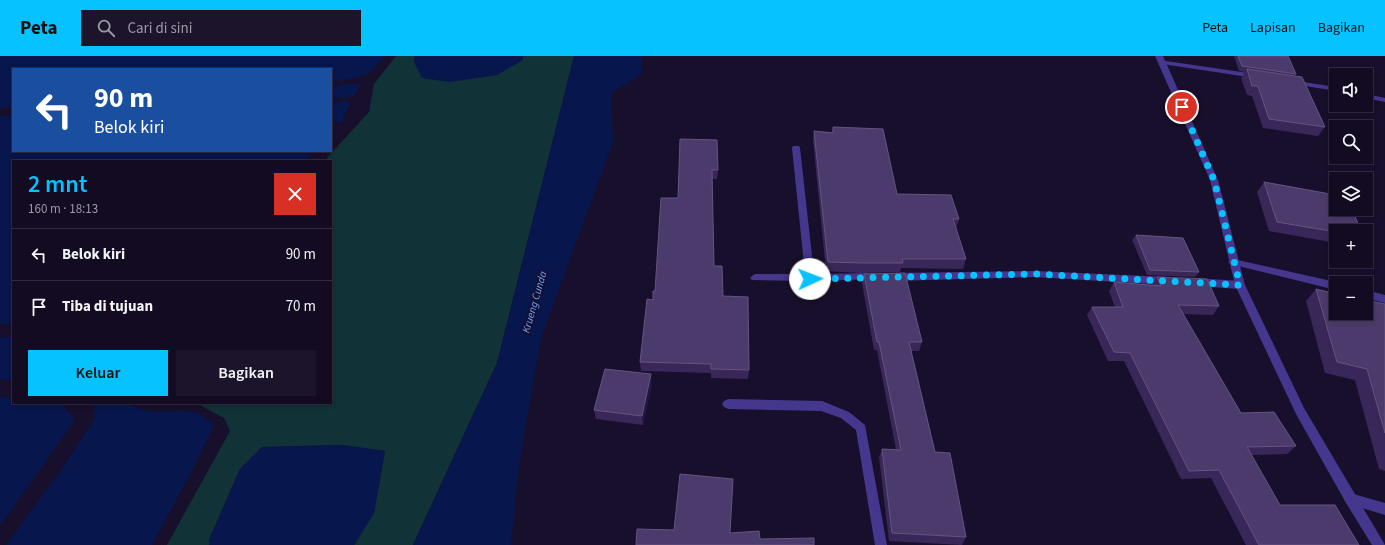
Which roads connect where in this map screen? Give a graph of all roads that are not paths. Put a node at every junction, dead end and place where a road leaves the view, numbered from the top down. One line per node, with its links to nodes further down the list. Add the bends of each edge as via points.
1 (1161, 59): 2 (street); 8 (street, via 1214,180)
2 (1267, 78)
3 (1282, 80): 4 (street)
4 (1329, 88)
5 (1373, 97): 6 (street)
6 (1385, 100)
7 (796, 148): 10 (street)
8 (1233, 262): 11 (street); 12 (street)
9 (755, 278): 10 (street)
10 (810, 279): 12 (street, via 1035,274)
11 (1329, 284)
12 (1240, 285): 16 (street, via 1300,411)
13 (1373, 296): 14 (street)
14 (1385, 299)
15 (728, 404): 18 (street, via 822,406 845,415 861,428)
16 (1350, 499): 17 (street); 19 (street)
17 (1385, 509)
18 (881, 545)
19 (1379, 545)

